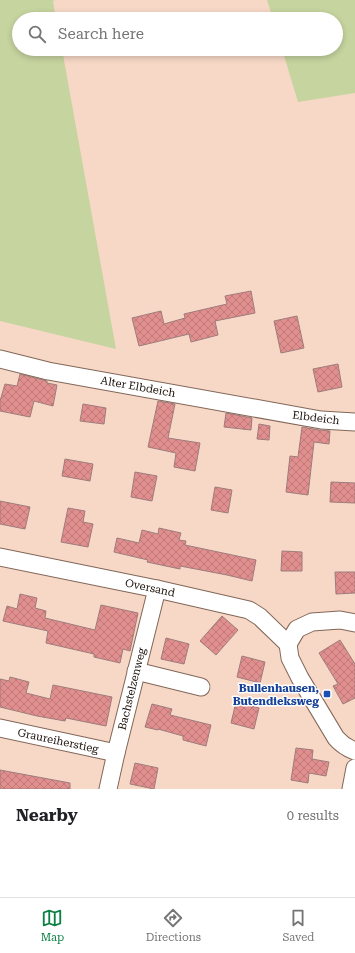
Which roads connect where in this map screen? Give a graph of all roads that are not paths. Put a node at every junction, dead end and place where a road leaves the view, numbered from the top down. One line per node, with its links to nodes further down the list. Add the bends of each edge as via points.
1 (0, 359): 2 (street, Alter Elbdeich, via 48,371)
2 (276, 412): 3 (street, Elbdeich, via 321,420)
3 (355, 422)
4 (0, 557): 5 (street, Oversand)
5 (157, 589): 7 (street, Oversand, via 254,612); 8 (street, Bachstelzenweg)
6 (355, 623): 7 (street, via 340,620 312,622 297,628)
7 (288, 644): 11 (street, via 293,665 336,738 347,749)
8 (136, 671): 9 (street); 12 (street, Bachstelzenweg)
9 (201, 687)
10 (0, 728): 12 (street, Graureiherstieg)
11 (355, 751)
12 (116, 753): 14 (street, Bachstelzenweg)
13 (355, 768): 15 (street)
14 (108, 789)
15 (351, 789)

